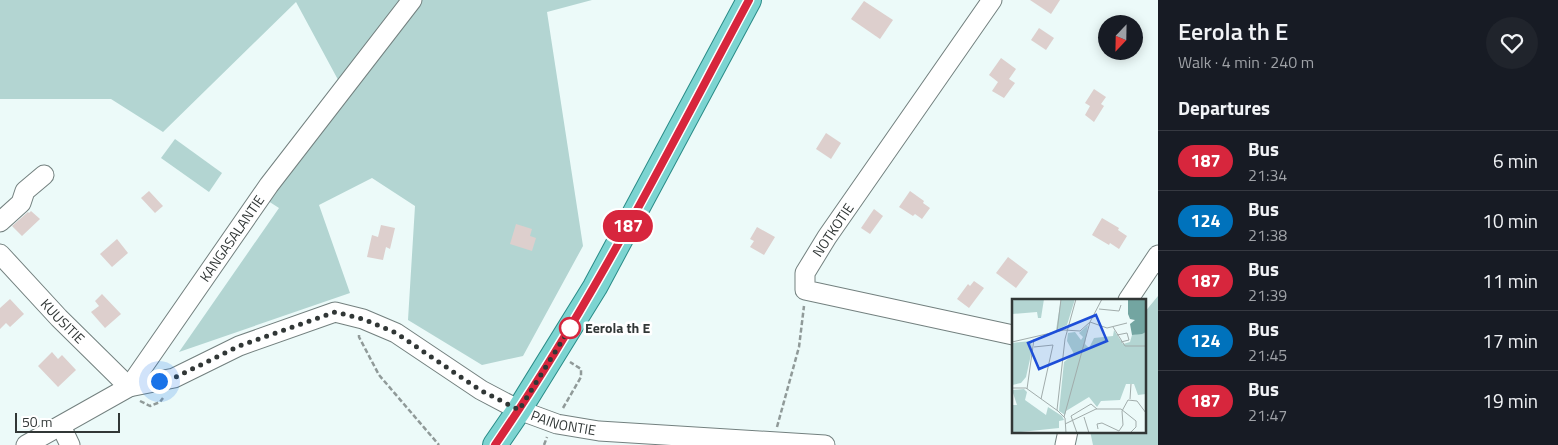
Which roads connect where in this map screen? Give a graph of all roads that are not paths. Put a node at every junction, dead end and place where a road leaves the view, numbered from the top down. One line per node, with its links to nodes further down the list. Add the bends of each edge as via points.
1 (412, 0): 10 (street, KANGASALANTIE, via 269,185)
2 (749, 0): 11 (main road, via 595,288)
3 (992, 0): 9 (street, NOTKOTIE, via 827,237 805,273 806,290)
4 (44, 174): 5 (street, via 25,191 21,203)
5 (0, 222)
6 (0, 254): 10 (street, KUUSITIE, via 59,318)
7 (1158, 255): 8 (street)
8 (1129, 299)
9 (1012, 336)
10 (129, 386): 11 (street, PAINONTIE, via 174,378 239,346 335,312 396,333 480,390); 12 (street, KANGASALANTIE)
11 (519, 410): 14 (street, PAINONTIE, via 555,423); 17 (main road)
12 (61, 426): 15 (street, KANGASALANTIE); 16 (street)
13 (1068, 432): 19 (street)
14 (681, 440): 18 (street, PAINONTIE)
15 (26, 445)
16 (70, 445)
17 (495, 445)
18 (825, 445)
19 (1065, 445)

